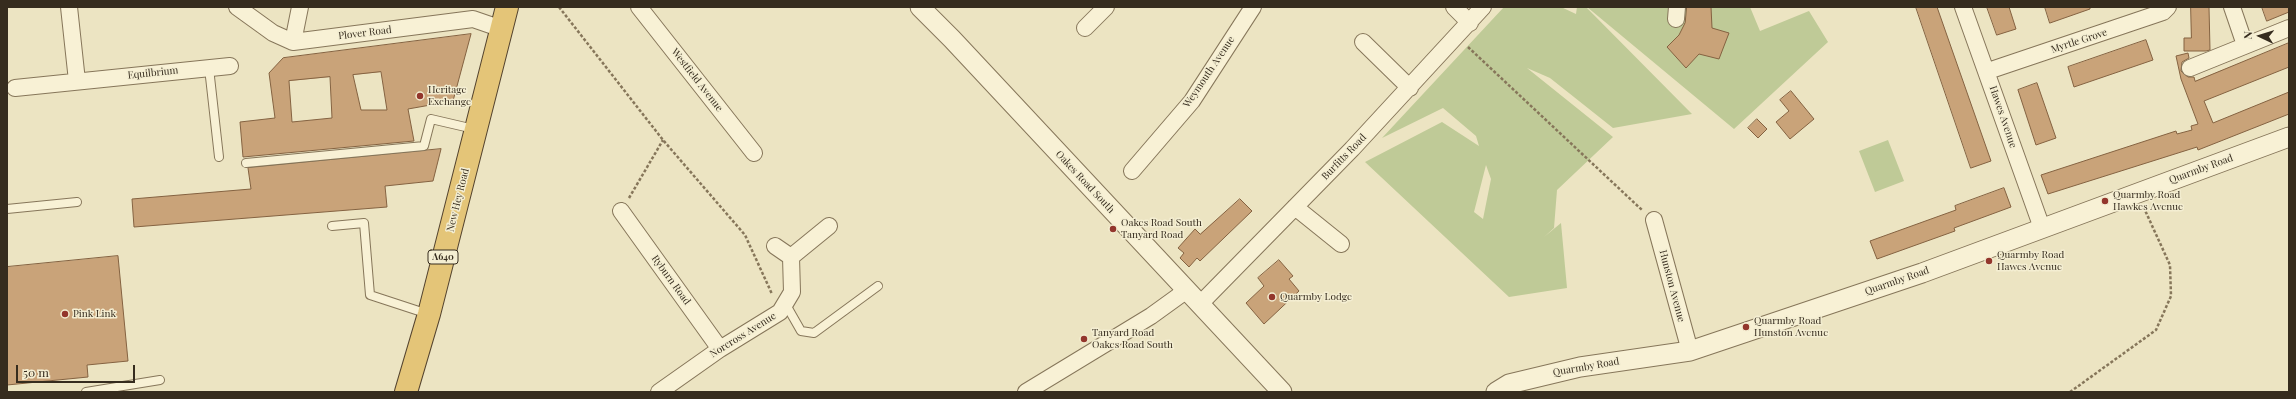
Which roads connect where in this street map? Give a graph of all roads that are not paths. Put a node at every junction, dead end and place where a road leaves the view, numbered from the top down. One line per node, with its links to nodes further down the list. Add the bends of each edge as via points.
1 (69, 7): 25 (street)
2 (237, 7): 18 (street, via 273,33)
3 (300, 7): 18 (street)
4 (507, 7): 17 (highway, New Hey Road / A640)
5 (639, 7): 30 (street, Westfield Avenue)
6 (920, 7): 46 (street, Oakes Road South)
7 (1106, 7): 15 (street)
8 (1251, 7): 33 (street, Weymouth Avenue, via 1192,101)
9 (1454, 7): 14 (street)
10 (1483, 7): 14 (street, Burfitts Road)
11 (1963, 7): 24 (street, Hawes Avenue)
12 (2168, 7): 24 (street, Myrtle Grove, via 2148,18)
13 (2232, 7): 20 (street)
14 (1470, 23): 27 (street, Burfitts Road)
15 (1085, 28)
16 (2289, 28): 20 (street)
17 (502, 29): 18 (street, Plover Road, via 473,19); 28 (highway, New Hey Road / A640)
18 (293, 42)
19 (1363, 42): 27 (street)
20 (2245, 46): 23 (street)
21 (230, 66): 22 (street, Equilbrium)
22 (210, 68): 25 (street, Equilbrium); 31 (lane)
23 (2190, 68)
24 (1988, 71): 41 (street, Hawes Avenue)
25 (77, 81): 26 (street, Equilbrium)
26 (16, 88)
27 (1410, 88): 35 (street, Burfitts Road)
28 (476, 130): 32 (lane, via 431,119 424,146); 49 (highway, New Hey Road / A640)
29 (2289, 137): 41 (street, Quarmby Road)
30 (754, 153)
31 (219, 157)
32 (246, 163)
33 (1132, 172)
34 (77, 202): 36 (lane)
35 (1295, 207): 42 (street); 47 (street, Burfitts Road)
36 (7, 209)
37 (621, 211): 50 (street, Ryburn Road)
38 (1654, 220): 51 (street, Hunston Avenue)
39 (332, 226): 49 (lane, via 364,223 370,296)
40 (829, 226): 44 (street)
41 (2042, 228): 51 (street, Quarmby Road, via 1901,280)
42 (1341, 244)
43 (775, 246): 44 (street)
44 (791, 257): 48 (street, Norcross Avenue, via 792,292)
45 (878, 286): 48 (lane, via 814,334 801,330)
46 (1187, 290): 47 (street, Oakes Road South); 57 (street, via 1151,316)
47 (1200, 304): 53 (street, Oakes Road South)
48 (782, 308): 50 (street, Norcross Avenue)
49 (429, 314): 55 (highway, New Hey Road / A640)
50 (720, 349): 56 (street, Norcross Avenue)
51 (1690, 351): 58 (street, Quarmby Road, via 1580,367 1509,384)
52 (160, 380): 54 (lane)
53 (1276, 390)
54 (86, 392)
55 (406, 392)
56 (659, 392)
57 (1026, 392)
58 (1496, 392)

